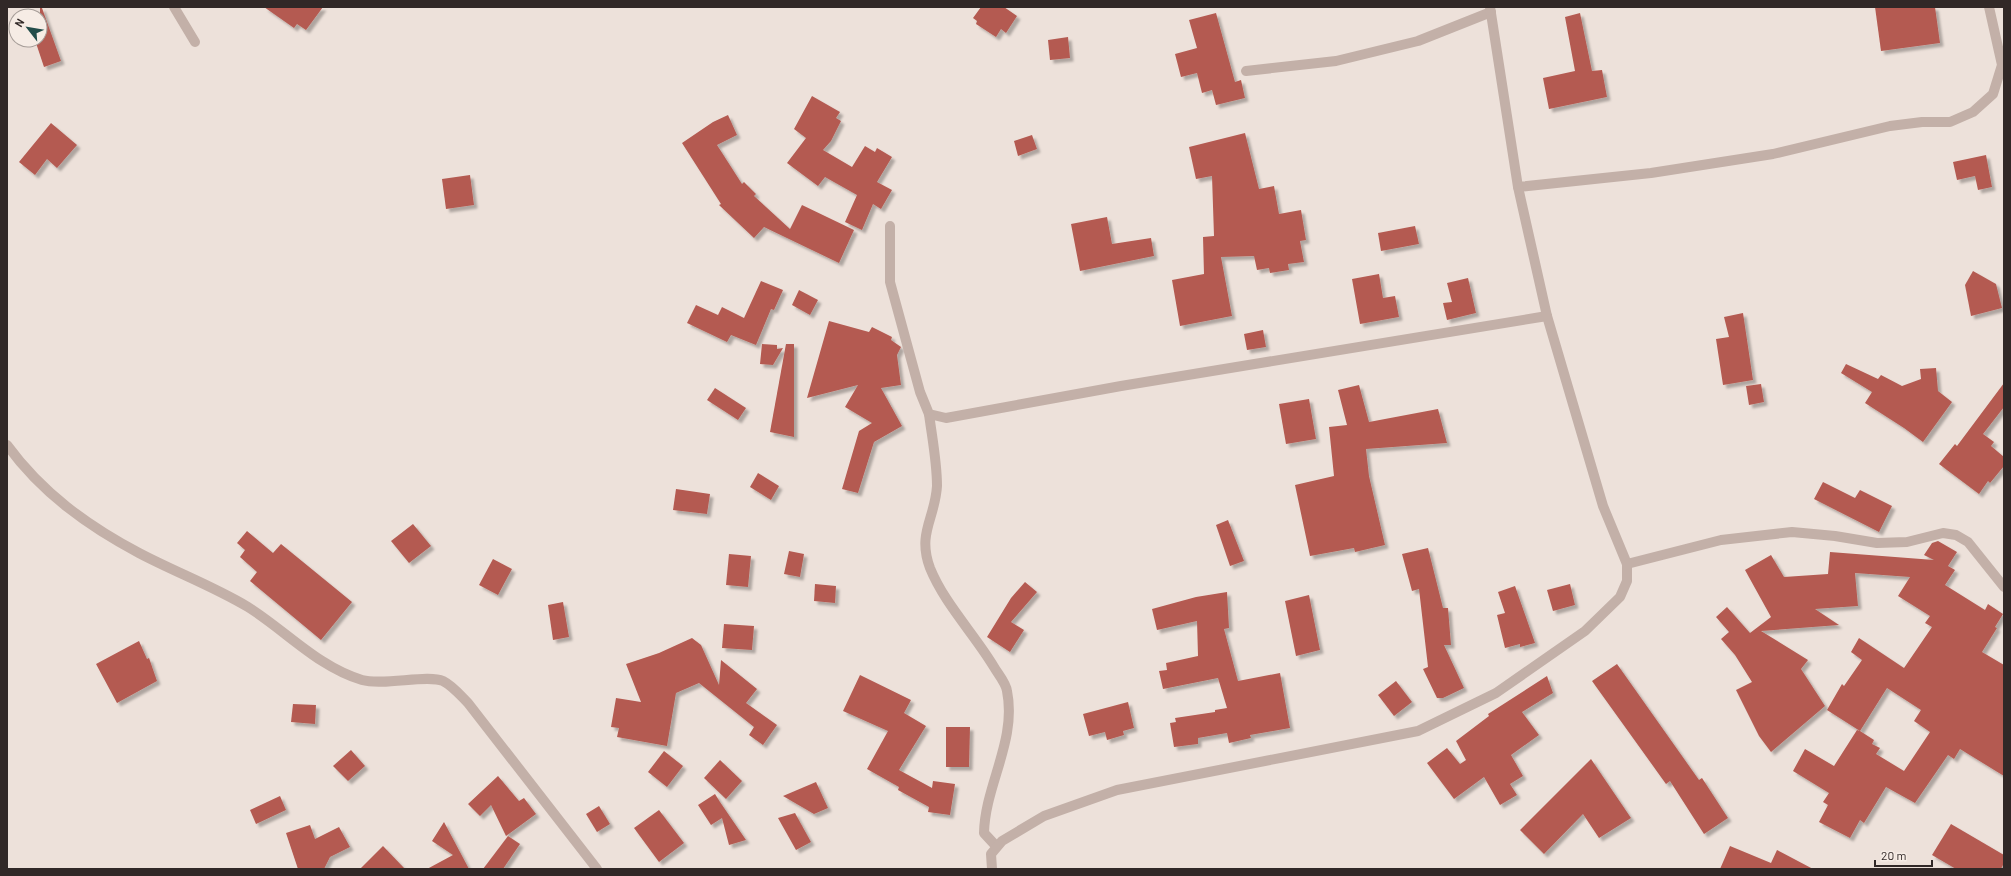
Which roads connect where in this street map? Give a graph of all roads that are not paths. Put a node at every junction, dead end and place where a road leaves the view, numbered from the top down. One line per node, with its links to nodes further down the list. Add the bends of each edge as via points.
1 (174, 7): 4 (street)
2 (1989, 7): 6 (street, via 2002,65 1993,94 1973,112 1950,122 1890,126 1773,154 1658,172)
3 (1491, 9): 5 (street, via 1418,41 1336,61); 6 (street)
4 (195, 42)
5 (1246, 71)
6 (1518, 187): 8 (street)
7 (890, 226): 9 (street, via 890,282 920,392)
8 (1547, 316): 9 (street, via 1121,386 946,418); 11 (street, via 1603,506)
9 (929, 414): 13 (street, via 937,487 924,540 925,552 931,570 947,598 975,637 1007,690 1009,719 1005,744 985,820 984,833)
10 (7, 445): 14 (street, via 21,465 66,508 88,524 139,554 247,606 316,657 362,680 443,681 468,703)
11 (1627, 564): 12 (street, via 1721,540 1792,532 1877,543 1906,542 1943,533 1956,535 1968,542); 13 (street, via 1627,580 1620,597 1586,631 1496,693 1424,728 1410,733 1117,790 1044,816)
12 (2004, 587)
13 (996, 846): 15 (street, via 991,854)
14 (597, 869)
15 (992, 869)

